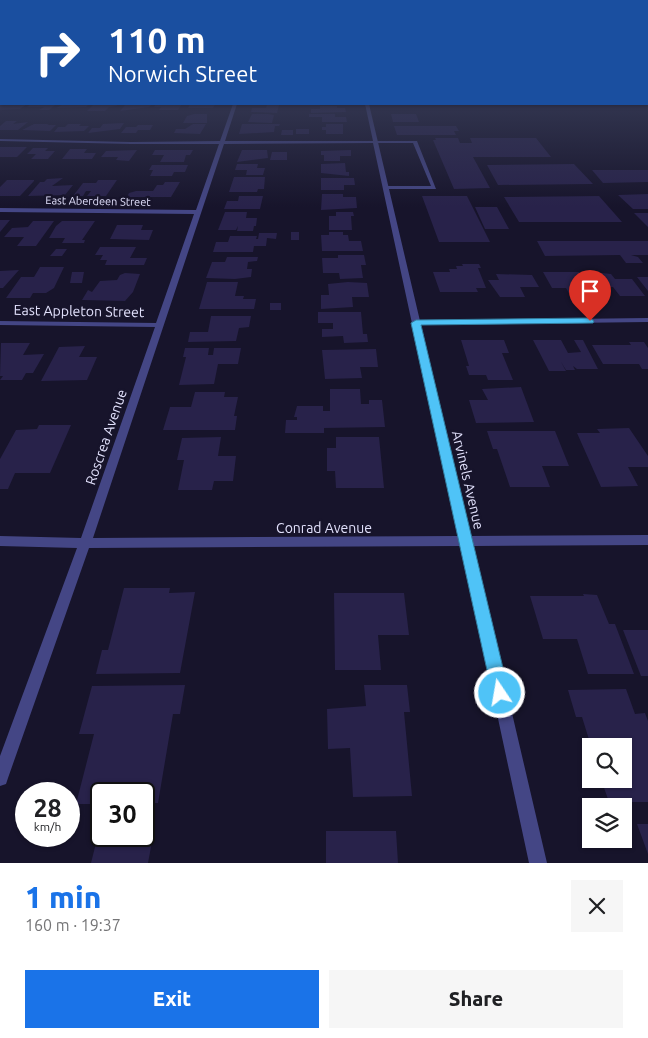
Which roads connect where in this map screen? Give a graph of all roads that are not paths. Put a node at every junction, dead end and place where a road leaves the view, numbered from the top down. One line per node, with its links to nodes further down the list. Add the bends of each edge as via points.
1 (227, 126): 5 (street, Roscrea Avenue)
2 (372, 126): 4 (street, Arvinels Avenue)
3 (0, 140): 5 (street)
4 (376, 142): 5 (street); 6 (street, Arvinels Avenue); 6 (street, via 415,142 434,188)
5 (221, 143): 8 (street, Roscrea Avenue)
6 (386, 188): 11 (street, Arvinels Avenue)
7 (0, 210): 8 (street, East Aberdeen Street)
8 (197, 212): 12 (street, Roscrea Avenue)
9 (648, 320): 11 (street)
10 (0, 323): 12 (street, East Appleton Street)
11 (416, 323): 15 (street, Arvinels Avenue)
12 (158, 325): 16 (street, Roscrea Avenue)
13 (648, 540): 15 (street, Conrad Avenue)
14 (0, 541): 16 (street, Conrad Avenue)
15 (467, 542): 16 (street, Conrad Avenue); 18 (street, Arvinels Avenue)
16 (85, 543): 17 (street, Roscrea Avenue)
17 (0, 778)
18 (538, 863)

